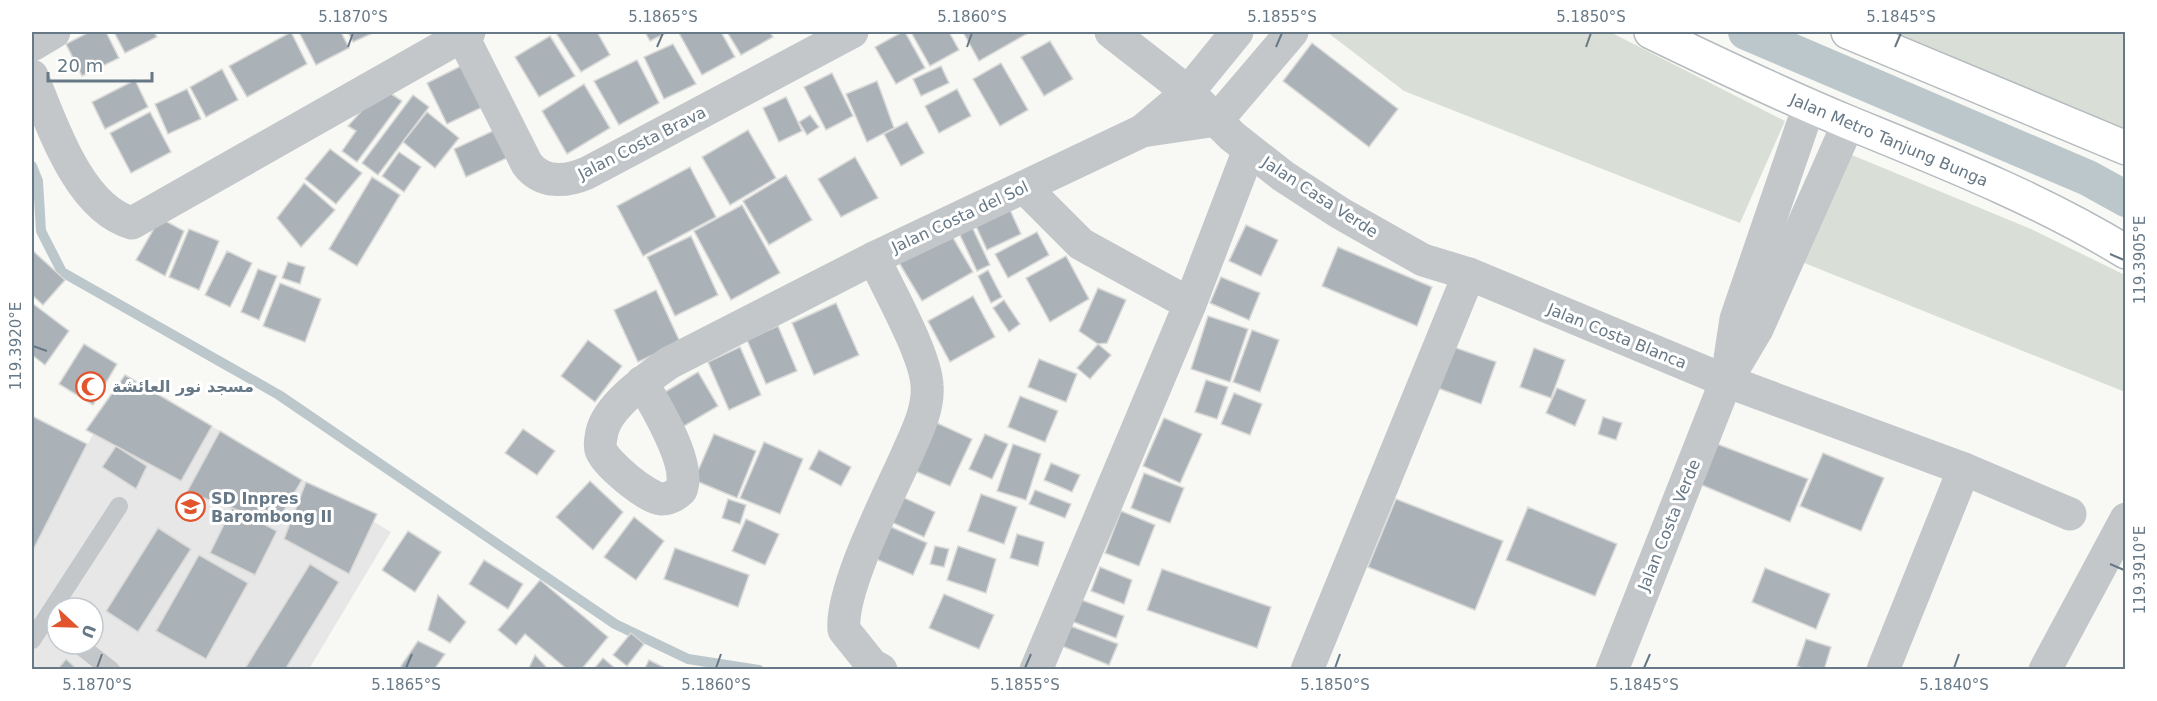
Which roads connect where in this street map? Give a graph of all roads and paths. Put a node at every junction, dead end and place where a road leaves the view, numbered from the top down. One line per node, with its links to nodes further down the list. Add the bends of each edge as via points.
1 (54, 32): 9 (street)
2 (852, 32): 8 (street, Jalan Costa Brava, via 587,173 558,180 540,177 527,164)
3 (1111, 32): 11 (street)
4 (1237, 32): 11 (street, Jalan Costa del Sol)
5 (1292, 32): 13 (street)
6 (1651, 32): 12 (main road, Jalan Metro Tanjung Bunga)
7 (1848, 32): 17 (main road)
8 (465, 33): 19 (street, via 137,222 117,217)
9 (32, 45)
10 (32, 76): 19 (street)
11 (1188, 92): 13 (street, Jalan Casa Verde); 16 (street, Jalan Costa del Sol)
12 (1809, 106): 14 (main road, Jalan Metro Tanjung Bunga); 25 (street, via 1736,319)
13 (1217, 120): 16 (street); 18 (street, Jalan Casa Verde)
14 (1849, 122): 21 (main road, Jalan Metro Tanjung Bunga, via 1908,145 2093,231); 25 (street, via 1757,329)
15 (32, 129): 19 (street)
16 (1142, 131): 20 (street, Jalan Costa del Sol)
17 (2126, 148)
18 (1249, 150): 23 (street, Jalan Casa Verde, via 1340,213 1424,260); 24 (street)
19 (68, 164)
20 (1024, 187): 22 (street, Jalan Costa del Sol); 24 (street, via 1081,244)
21 (2126, 252)
22 (874, 258): 26 (street, via 669,363); 36 (street, Jalan Costa del Sol, via 920,356 927,385 920,425 846,605 843,625 848,637 872,665)
23 (1469, 274): 25 (street, Jalan Costa Blanca); 38 (street)
24 (1190, 304): 37 (street)
25 (1726, 381): 27 (street, Jalan Costa Blanca); 39 (street, Jalan Costa Verde)
26 (642, 382)
27 (1964, 470): 29 (street, Jalan Costa Blanca); 40 (street)
28 (119, 506): 31 (lane)
29 (2070, 514)
30 (2126, 519): 41 (street)
31 (67, 596)
32 (45, 629): 33 (lane)
33 (32, 640)
34 (94, 656): 35 (lane)
35 (111, 669)
36 (881, 669)
37 (1036, 669)
38 (1307, 669)
39 (1612, 669)
40 (1883, 669)
41 (2045, 669)

